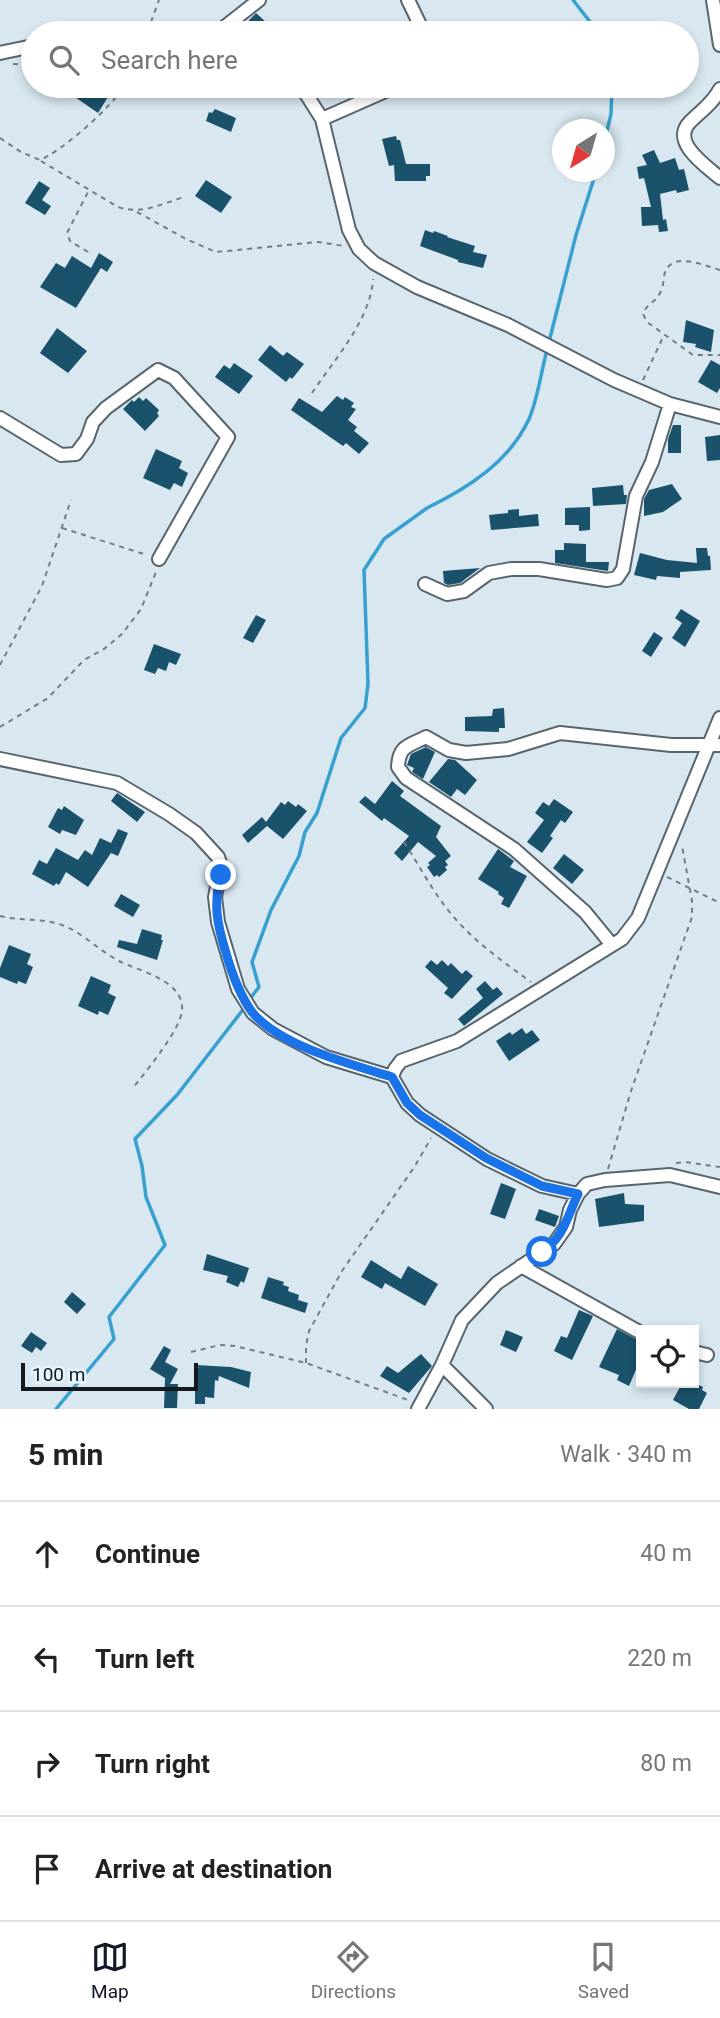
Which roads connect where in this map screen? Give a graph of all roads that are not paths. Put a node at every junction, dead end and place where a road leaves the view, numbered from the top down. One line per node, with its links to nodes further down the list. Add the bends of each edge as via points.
1 (259, 0): 4 (street)
2 (408, 0): 5 (street)
3 (713, 0): 6 (street)
4 (232, 21)
5 (418, 21)
6 (719, 22): 7 (street)
7 (720, 45)
8 (21, 49): 9 (street)
9 (0, 53)
10 (720, 89): 14 (street, via 683,130 683,138)
11 (308, 98): 13 (street)
12 (370, 98): 13 (street)
13 (322, 119): 15 (street, via 349,230 374,264)
14 (720, 178)
15 (670, 404): 16 (street); 19 (street, via 645,482 636,496 623,569 617,578 511,569 489,573 464,591 447,594)
16 (720, 417)
17 (0, 418): 18 (street, via 61,455 76,454 106,408 158,370 174,378 228,437)
18 (159, 559)
19 (425, 584)
20 (720, 718): 21 (street)
21 (714, 745): 23 (street, via 638,918); 23 (street, via 560,733 508,749 466,754 426,737 409,743 401,752 398,767 406,778 514,849 585,912)
22 (0, 759): 24 (street, via 117,783 196,833 221,866 215,897 218,922 238,989 253,1013 326,1057)
23 (612, 945): 24 (street, via 457,1041 401,1061)
24 (392, 1077): 26 (street, via 407,1103 437,1127 517,1175)
25 (720, 1187): 26 (street, via 670,1175 605,1180 587,1184)
26 (578, 1194): 27 (street, via 554,1244)
27 (521, 1266): 28 (street); 31 (street, via 497,1283 462,1320)
28 (636, 1330)
29 (699, 1353): 30 (street)
30 (708, 1355)
31 (442, 1365): 32 (street); 33 (street)
32 (419, 1407)
33 (486, 1409)

